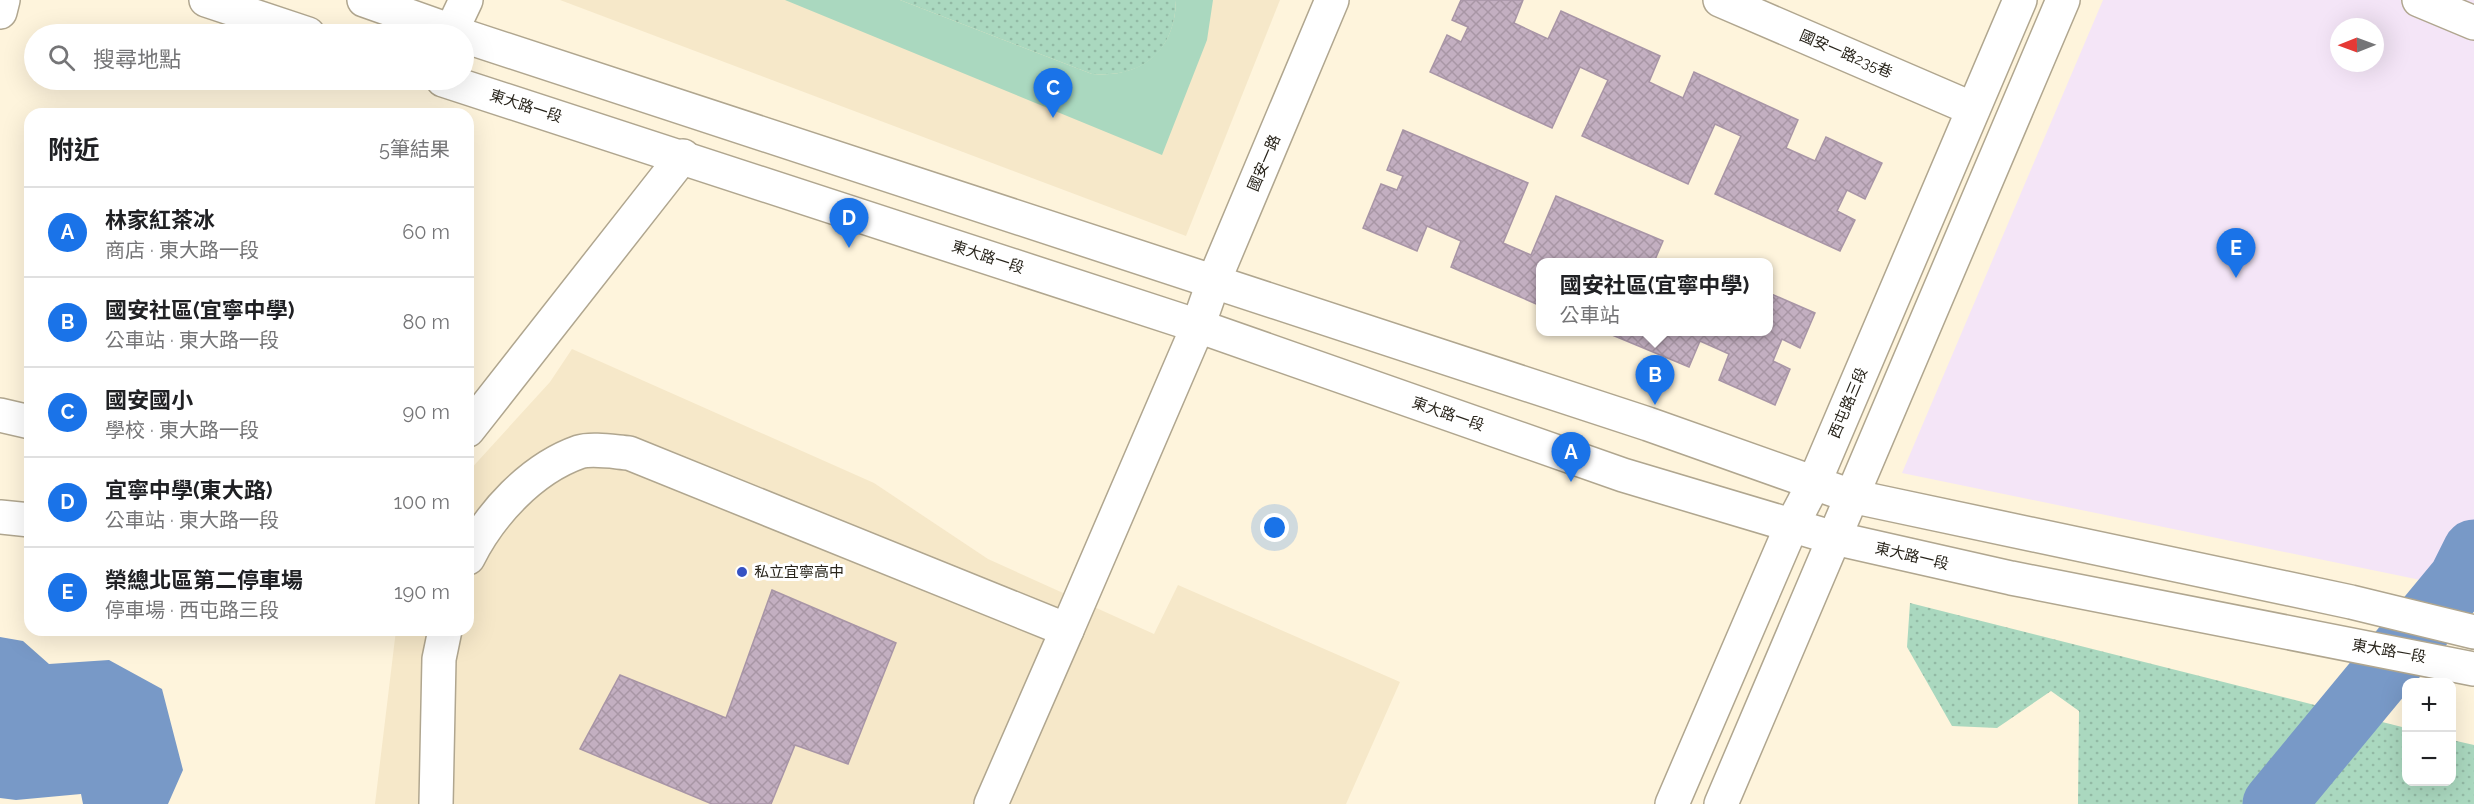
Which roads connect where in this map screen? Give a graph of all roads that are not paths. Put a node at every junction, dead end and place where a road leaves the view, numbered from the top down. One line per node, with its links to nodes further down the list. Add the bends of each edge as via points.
1 (3, 0): 10 (street)
2 (206, 0): 12 (street)
3 (364, 0): 13 (street)
4 (466, 0): 14 (street)
5 (1332, 0): 19 (street, 國安一路)
6 (1720, 0): 17 (street, 國安一路235巷)
7 (2020, 0): 17 (street, 西屯路三段)
8 (2063, 0): 25 (street)
9 (2419, 0): 11 (street)
10 (0, 12)
11 (2474, 23)
12 (278, 24)
13 (429, 24)
14 (459, 24)
15 (474, 40): 19 (street)
16 (474, 90): 18 (street, 東大路一段)
17 (1973, 109): 24 (street, 西屯路三段)
18 (683, 156): 20 (street, 東大路一段); 23 (street)
19 (1213, 283): 20 (street, 國安一路); 24 (street, via 1648,424)
20 (1198, 326): 28 (street, 東大路一段, via 1623,475); 31 (street, 國安一路)
21 (0, 415): 22 (street)
22 (24, 421)
23 (474, 422)
24 (1814, 483): 25 (street); 28 (street, 西屯路三段)
25 (1851, 496): 29 (street); 32 (street)
26 (0, 517): 27 (street)
27 (24, 519)
28 (1792, 525): 29 (street, 東大路一段); 37 (street, 西屯路三段)
29 (1834, 538): 34 (street, 東大路一段, via 2011,578); 38 (street)
30 (474, 545): 31 (street, via 530,478 580,451 629,453)
31 (1067, 630): 36 (street, 國安一路)
32 (2466, 630)
33 (444, 636): 35 (street, via 439,659)
34 (2474, 669)
35 (435, 804)
36 (991, 804)
37 (1672, 804)
38 (1721, 804)

